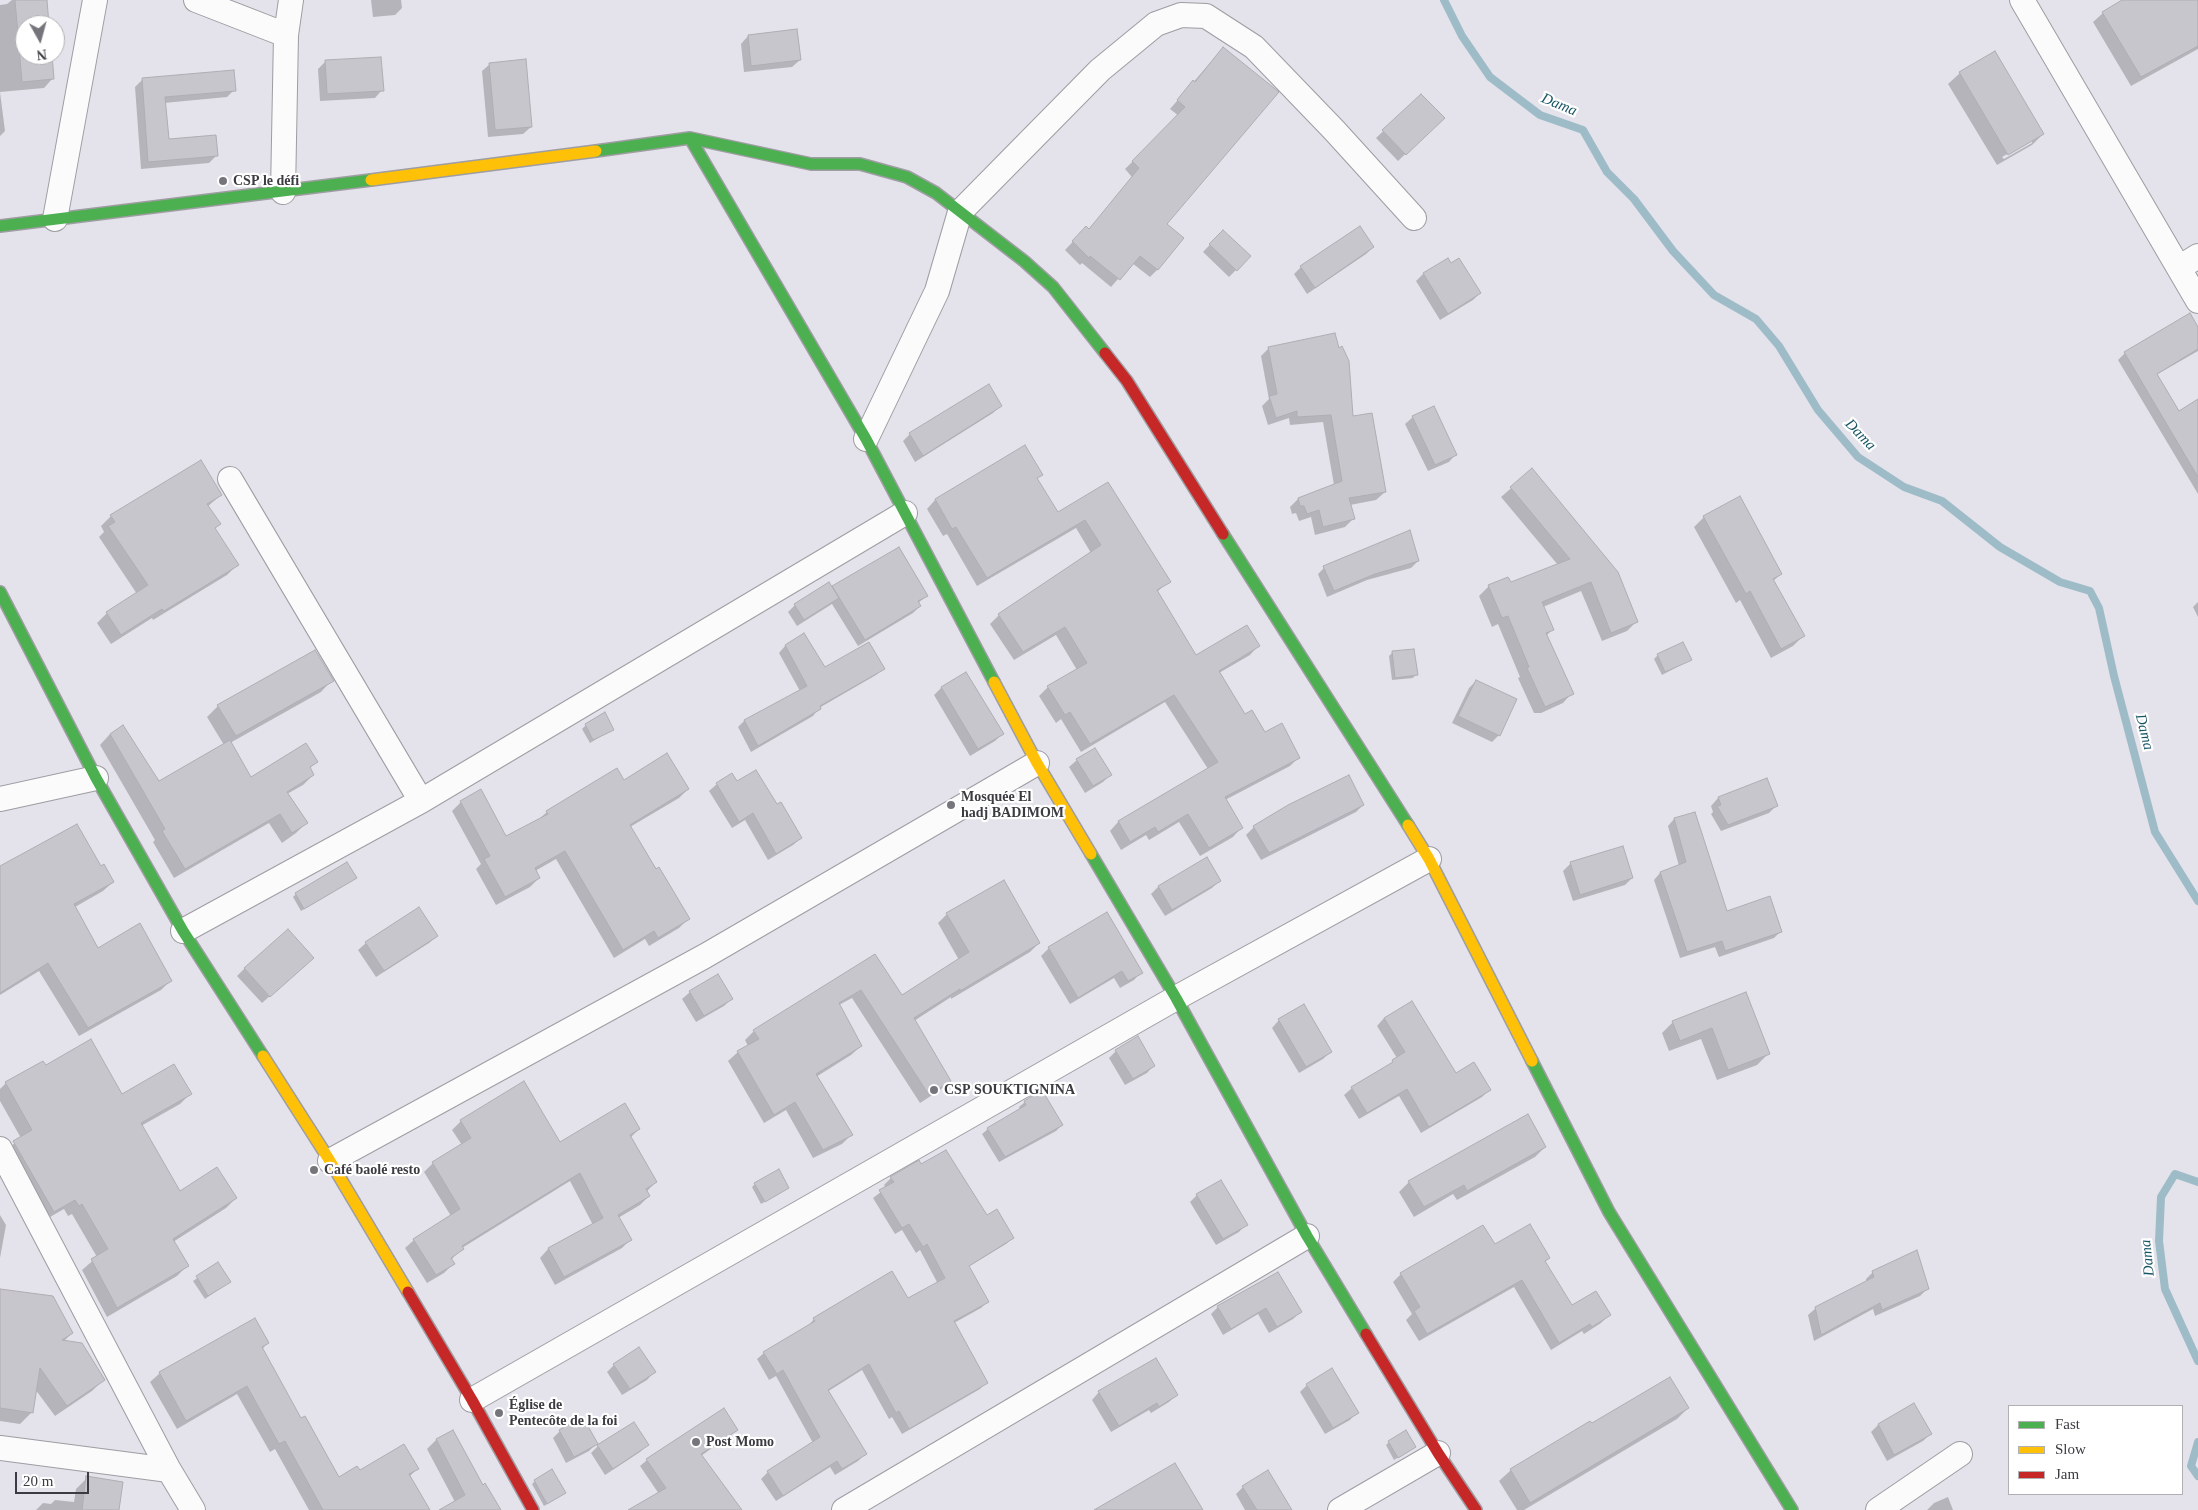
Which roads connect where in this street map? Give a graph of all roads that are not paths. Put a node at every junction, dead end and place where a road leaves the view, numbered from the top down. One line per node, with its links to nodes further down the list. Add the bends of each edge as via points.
1 (95, 0): 10 (street)
2 (196, 0): 5 (street)
3 (291, 0): 5 (street)
4 (2022, 0): 12 (street)
5 (286, 34): 7 (street)
6 (690, 138): 7 (street); 8 (street, via 811,164 860,164 898,174 936,193); 14 (street)
7 (283, 192): 10 (street)
8 (960, 212): 9 (street, via 1100,70 1156,24 1181,16 1206,16 1254,47); 14 (street, via 937,291); 22 (street, via 1053,287 1127,381)
9 (1414, 218)
10 (55, 219): 11 (street)
11 (0, 226)
12 (2189, 262): 13 (street)
13 (2198, 301)
14 (866, 439): 16 (street)
15 (230, 479): 21 (street)
16 (905, 513): 18 (street); 21 (street)
17 (0, 592): 19 (street)
18 (1037, 763): 24 (street); 26 (street, via 705,956)
19 (96, 778): 20 (street); 23 (street)
20 (0, 799)
21 (421, 801): 23 (street)
22 (1429, 859): 24 (street); 38 (street, via 1609,1212)
23 (184, 931): 26 (street)
24 (1176, 998): 27 (street); 28 (street)
25 (1, 1154): 32 (street)
26 (330, 1161): 28 (street)
27 (1307, 1236): 30 (street); 35 (street)
28 (472, 1400): 34 (street)
29 (0, 1448): 32 (street)
30 (1438, 1453): 36 (street); 37 (street)
31 (1960, 1454): 39 (street)
32 (169, 1470): 33 (street)
33 (193, 1510)
34 (533, 1510)
35 (844, 1510)
36 (1340, 1510)
37 (1476, 1510)
38 (1792, 1510)
39 (1878, 1510)

